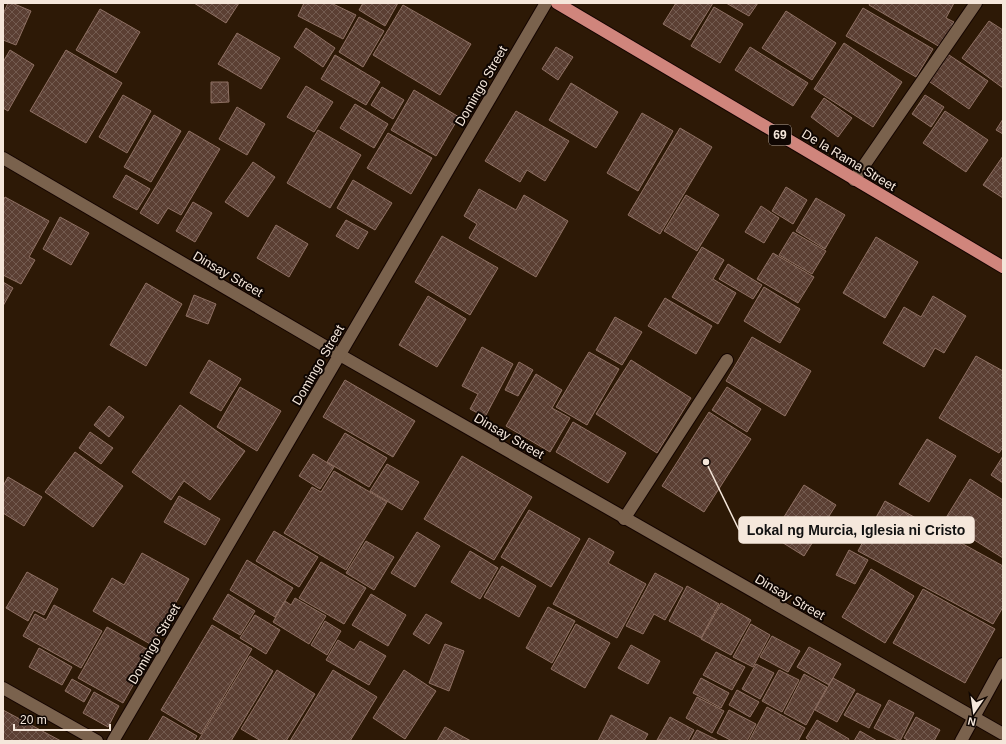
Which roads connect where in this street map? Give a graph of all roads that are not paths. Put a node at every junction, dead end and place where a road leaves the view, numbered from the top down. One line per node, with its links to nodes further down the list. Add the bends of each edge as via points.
1 (546, 3): 7 (street, Domingo Street)
2 (558, 3): 5 (highway, De la Rama Street / 69)
3 (976, 3): 5 (street)
4 (3, 158): 7 (street, Dinsay Street)
5 (854, 180): 6 (highway, De la Rama Street / 69)
6 (1003, 268)
7 (340, 355): 9 (street, Dinsay Street); 15 (street, Domingo Street)
8 (727, 360): 9 (street)
9 (624, 518): 12 (street, Dinsay Street)
10 (1003, 664): 12 (street)
11 (3, 688): 14 (street)
12 (974, 717): 13 (street, Dinsay Street); 16 (street)
13 (1003, 734)
14 (98, 741)
15 (113, 741)
16 (961, 741)

